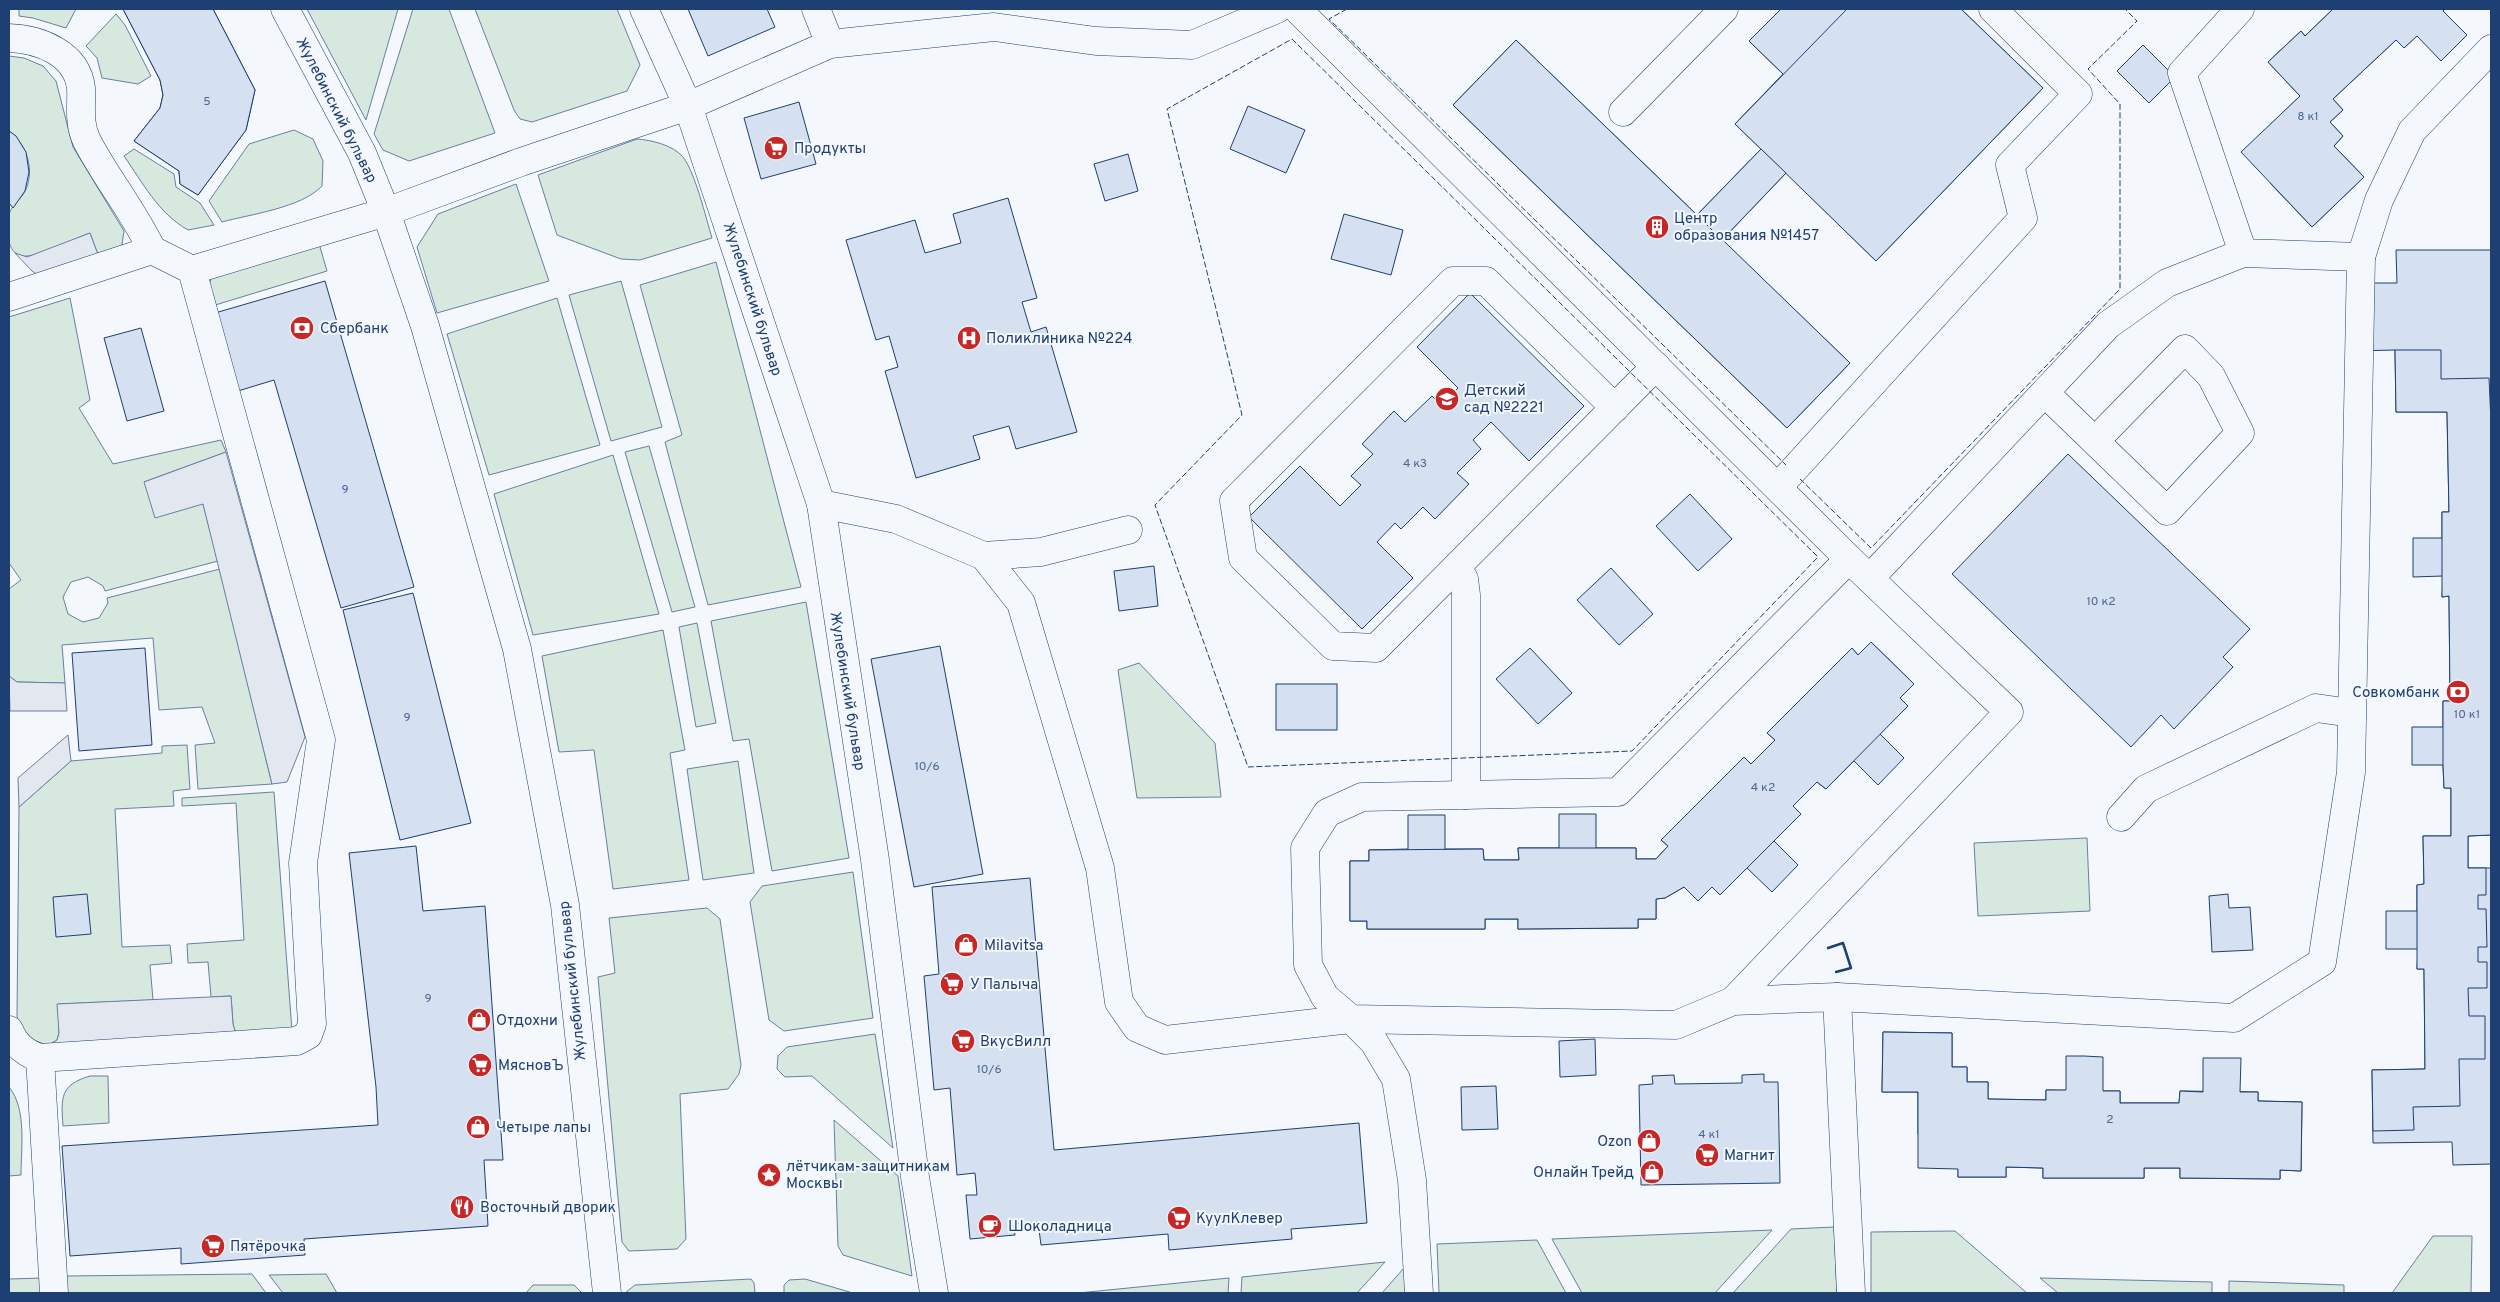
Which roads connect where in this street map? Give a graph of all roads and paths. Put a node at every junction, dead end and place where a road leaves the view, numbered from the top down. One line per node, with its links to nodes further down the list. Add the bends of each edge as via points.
1 (285, 9): 15 (street, Жулебинский бульвар, via 362,153)
2 (644, 9): 13 (street, Жулебинский бульвар)
3 (816, 9): 11 (street)
4 (1277, 9): 9 (street, via 1192,45 1096,41)
5 (1297, 9): 21 (street)
6 (1724, 9): 14 (street)
7 (1993, 9): 25 (street, via 2078,94 2010,165 2024,218)
8 (2240, 9): 17 (street, via 2182,73)
9 (989, 18): 11 (street)
10 (9, 38): 16 (street, via 28,39 58,50 74,70 81,87 79,112 86,140 139,222)
11 (830, 44): 13 (street)
12 (2491, 49): 18 (street, via 2412,131 2379,200)
13 (688, 106): 15 (street); 26 (street, Жулебинский бульвар)
14 (1623, 112)
15 (386, 212): 19 (street); 41 (street, Жулебинский бульвар, via 428,335 518,649 564,905)
16 (152, 250): 19 (street); 20 (street)
17 (2243, 253): 18 (street); 22 (street, via 2167,283 2116,319)
18 (2361, 257): 32 (street)
19 (192, 270): 39 (street, via 321,740 303,863 312,1024 308,1034 297,1041)
20 (10, 291)
21 (1656, 366): 23 (street); 25 (street)
22 (2045, 393): 24 (street); 31 (street)
23 (1615, 408): 30 (street); 30 (street, via 1486,281 1453,281 1234,501 1243,558 1333,646 1376,648)
24 (2095, 442): 24 (street, via 2167,511 2240,433 2211,376 2185,349)
25 (1778, 487): 29 (street)
26 (821, 504): 28 (street, via 896,519); 42 (street, Жулебинский бульвар, via 875,860 915,1177)
27 (1128, 530): 28 (street, via 1041,552)
28 (984, 556): 37 (street, via 1021,603 1100,868 1120,1002 1136,1028 1165,1040)
29 (1849, 559): 31 (street); 33 (street, via 1618,792)
30 (1457, 567): 33 (street, via 1464,579 1466,595)
31 (1870, 578): 36 (street, via 2009,712)
32 (2351, 712): 34 (street, via 2316,708 2146,789); 35 (street, via 2351,772 2322,962 2234,1018)
33 (1466, 795): 37 (street, via 1362,797 1328,813 1305,848 1308,965 1325,997)
34 (2121, 817)
35 (1837, 996): 36 (street); 44 (street)
36 (1734, 1001): 37 (street, via 1676,1026)
37 (1351, 1020): 43 (street, via 1374,1042 1396,1079 1412,1180)
38 (9, 1030): 39 (street, via 26,1053)
39 (40, 1058): 40 (street)
40 (54, 1293)
41 (607, 1293)
42 (934, 1293)
43 (1419, 1293)
44 (1851, 1293)

